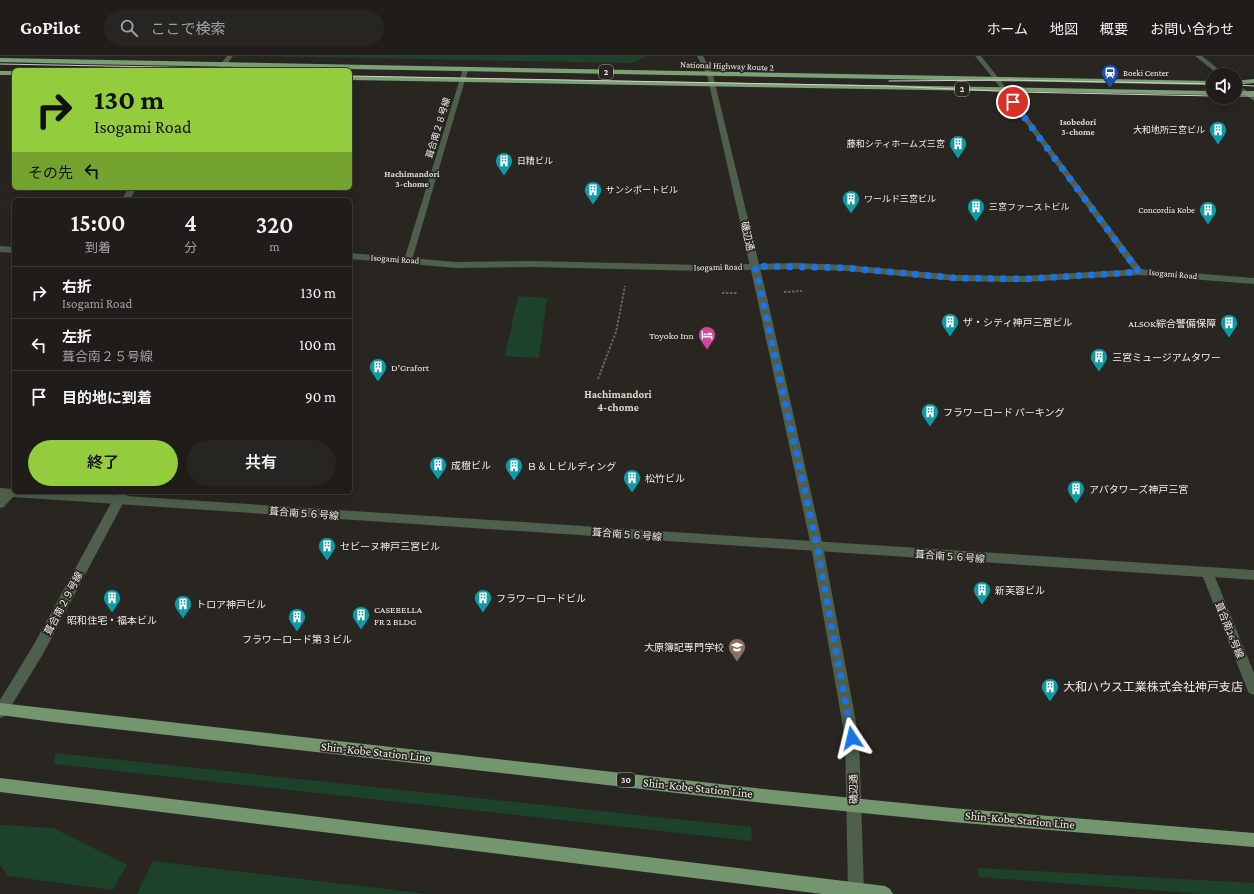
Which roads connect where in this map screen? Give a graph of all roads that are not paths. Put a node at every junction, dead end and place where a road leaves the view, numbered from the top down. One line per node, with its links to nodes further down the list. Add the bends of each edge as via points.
1 (230, 56): 6 (street)
2 (700, 56): 12 (street, 磯辺通)
3 (978, 56): 15 (street)
4 (1198, 56): 7 (street)
5 (0, 60): 6 (highway, National Highway Route 2 / 2)
6 (221, 68)
7 (1214, 68)
8 (352, 69): 9 (highway, National Highway Route 2 / 2)
9 (465, 70): 12 (highway, National Highway Route 2 / 2); 14 (street, 葺合南２８号線)
10 (0, 73): 11 (highway)
11 (12, 73)
12 (710, 75): 15 (highway, National Highway Route 2 / 2); 19 (street, 磯辺通)
13 (352, 78): 14 (highway, National Highway Route 2 / 2)
14 (463, 80): 19 (highway, National Highway Route 2 / 2); 27 (street, 葺合南２８号線)
15 (998, 81): 17 (highway, National Highway Route 2 / 2); 20 (street)
16 (1254, 81): 18 (highway)
17 (1206, 82)
18 (1242, 82)
19 (712, 84): 20 (highway, National Highway Route 2 / 2); 28 (street, 磯辺通)
20 (1003, 89): 21 (highway, National Highway Route 2 / 2); 29 (street)
21 (1206, 93)
22 (1250, 93): 23 (street)
23 (1254, 99)
24 (0, 249): 25 (street)
25 (12, 250)
26 (352, 256): 27 (street, Isogami Road)
27 (408, 260): 28 (street, Isogami Road, via 457,265 702,268)
28 (755, 266): 29 (street, Isogami Road, via 847,268 956,278 1025,279); 35 (street, 磯辺通)
29 (1139, 272): 30 (street, Isogami Road)
30 (1254, 281)
31 (5, 492): 34 (street)
32 (62, 494): 33 (street, 葺合南５６号線)
33 (120, 496): 35 (street, 葺合南５６号線); 39 (street, 葺合南２９号線, via 38,650)
34 (0, 504)
35 (817, 546): 36 (street, 葺合南５６号線); 41 (street, 磯辺通, via 852,738)
36 (1206, 572): 37 (street, 葺合南５６号線); 38 (street, 葺合南26号線)
37 (1254, 575)
38 (1254, 689)
39 (1, 710): 41 (main road, Shin-Kobe Station Line / 30)
40 (0, 784): 43 (main road)
41 (854, 805): 42 (main road, Shin-Kobe Station Line / 30); 43 (street, 磯辺通)
42 (1254, 840)
43 (856, 893): 44 (main road)
44 (885, 894)

